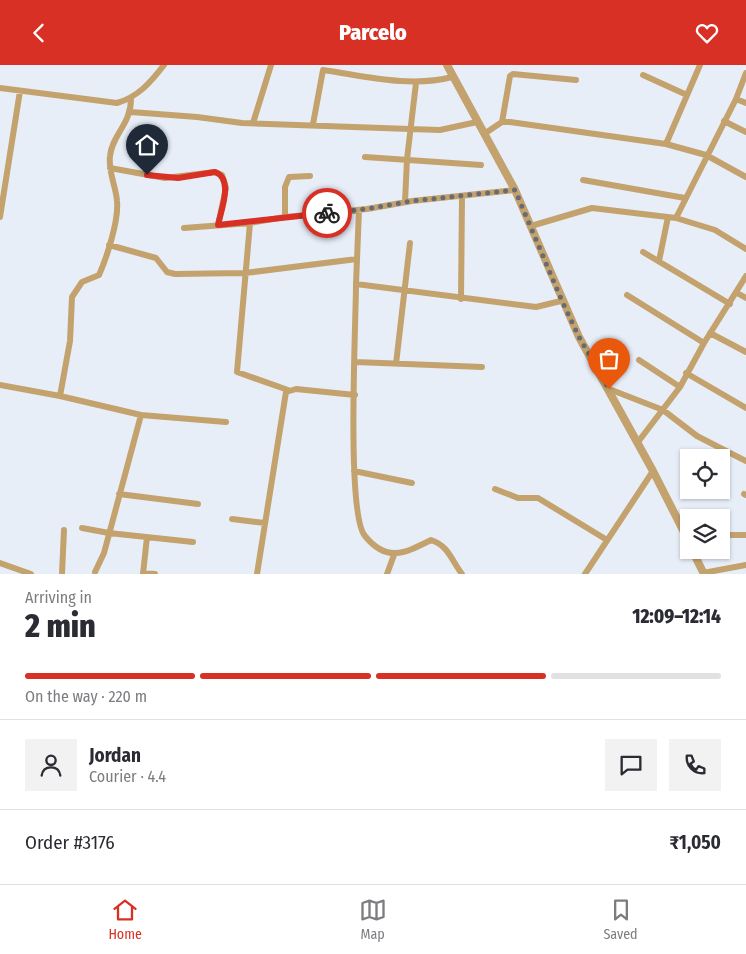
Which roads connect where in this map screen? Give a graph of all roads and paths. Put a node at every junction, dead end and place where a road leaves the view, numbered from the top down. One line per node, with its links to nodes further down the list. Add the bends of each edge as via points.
1 (164, 65): 13 (street, via 152,81)
2 (271, 65): 20 (street)
3 (447, 65): 7 (street)
4 (700, 65): 12 (street)
5 (746, 73): 14 (street)
6 (643, 75): 12 (street)
7 (452, 77): 9 (street); 18 (street)
8 (576, 80): 19 (street, via 513,74 508,84)
9 (416, 83): 21 (street, via 323,70); 22 (street)
10 (0, 88): 11 (street)
11 (20, 91): 13 (street, via 117,103); 39 (street)
12 (687, 95): 25 (street)
13 (131, 99): 16 (street)
14 (736, 99): 15 (street); 17 (street)
15 (746, 103)
16 (131, 112): 20 (street); 30 (street, via 112,149)
17 (724, 121): 23 (street); 26 (street)
18 (477, 122): 22 (street, via 440,130); 24 (street)
19 (502, 122): 24 (street); 25 (street)
20 (253, 123): 21 (street)
21 (313, 124): 22 (street)
22 (410, 129): 28 (street)
23 (746, 132)
24 (484, 135): 34 (street)
25 (666, 144): 26 (street)
26 (706, 155): 32 (street); 36 (street)
27 (366, 157): 28 (street)
28 (407, 159): 29 (street); 37 (street)
29 (481, 165)
30 (110, 168): 44 (street, via 165,178 215,172 222,175 226,188); 48 (street, via 117,203)
31 (310, 176): 40 (street, via 289,177 285,187)
32 (746, 177)
33 (583, 181): 36 (street)
34 (515, 190): 35 (street); 45 (street)
35 (462, 197): 37 (street); 60 (street)
36 (685, 198): 42 (street)
37 (405, 202): 38 (street)
38 (359, 210): 40 (street); 51 (street)
39 (0, 217)
40 (285, 217): 43 (street)
41 (668, 217): 42 (street); 45 (street, via 592,207); 52 (street)
42 (676, 218): 49 (street, via 715,230)
43 (250, 223): 44 (street); 53 (street)
44 (218, 225): 46 (street)
45 (531, 226): 61 (street)
46 (184, 228)
47 (410, 243): 56 (street)
48 (109, 245): 53 (street, via 156,258 171,274); 76 (street, via 100,275 82,282 72,297 70,341)
49 (746, 249)
50 (642, 252): 52 (street)
51 (357, 259): 53 (street); 55 (street)
52 (659, 261): 62 (street)
53 (245, 273): 74 (street, via 237,372)
54 (746, 276): 57 (street)
55 (356, 284): 56 (street); 67 (street)
56 (405, 288): 60 (street); 68 (street)
57 (737, 293): 59 (street); 62 (street)
58 (627, 295): 64 (street)
59 (746, 298)
60 (461, 299): 61 (street, via 536,307)
61 (562, 301): 73 (street)
62 (730, 304): 63 (street)
63 (710, 333): 64 (street); 65 (street)
64 (704, 343): 70 (street)
65 (746, 353)
66 (639, 360): 72 (street)
67 (356, 362): 68 (street); 75 (street)
68 (396, 364): 69 (street)
69 (482, 367)
70 (686, 373): 72 (street); 77 (street)
71 (0, 385): 76 (street)
72 (680, 387): 78 (street)
73 (609, 389): 78 (street); 81 (street)
74 (288, 390): 75 (street); 90 (street, via 284,396)
75 (355, 395): 83 (street)
76 (60, 396): 79 (street)
77 (746, 408)
78 (663, 411): 81 (street); 82 (street, via 697,436)
79 (141, 415): 80 (street); 87 (street)
80 (226, 422)
81 (638, 442): 84 (street)
82 (746, 461)
83 (354, 471): 85 (street); 100 (street, via 355,502 363,535)
84 (654, 471): 91 (street); 98 (street)
85 (412, 483)
86 (495, 489): 98 (street, via 518,498 538,498)
87 (119, 494): 88 (street); 94 (street)
88 (198, 504)
89 (232, 519): 90 (street)
90 (265, 523): 110 (street)
91 (680, 524)
92 (82, 528): 94 (street)
93 (64, 530): 108 (street)
94 (108, 533): 97 (street); 104 (street, via 104,553)
95 (730, 535): 96 (street)
96 (746, 535)
97 (147, 537): 99 (street); 105 (street)
98 (607, 540): 113 (street)
99 (193, 542)
100 (394, 555): 111 (street); 112 (street, via 404,554 431,540 446,547)
101 (697, 559): 106 (street)
102 (0, 563): 107 (street)
103 (746, 565): 106 (street)
104 (94, 571)
105 (143, 573): 109 (street)
106 (704, 573)
107 (31, 574)
108 (62, 574)
109 (155, 574)
110 (257, 574)
111 (387, 574)
112 (462, 574)
113 (585, 574)

